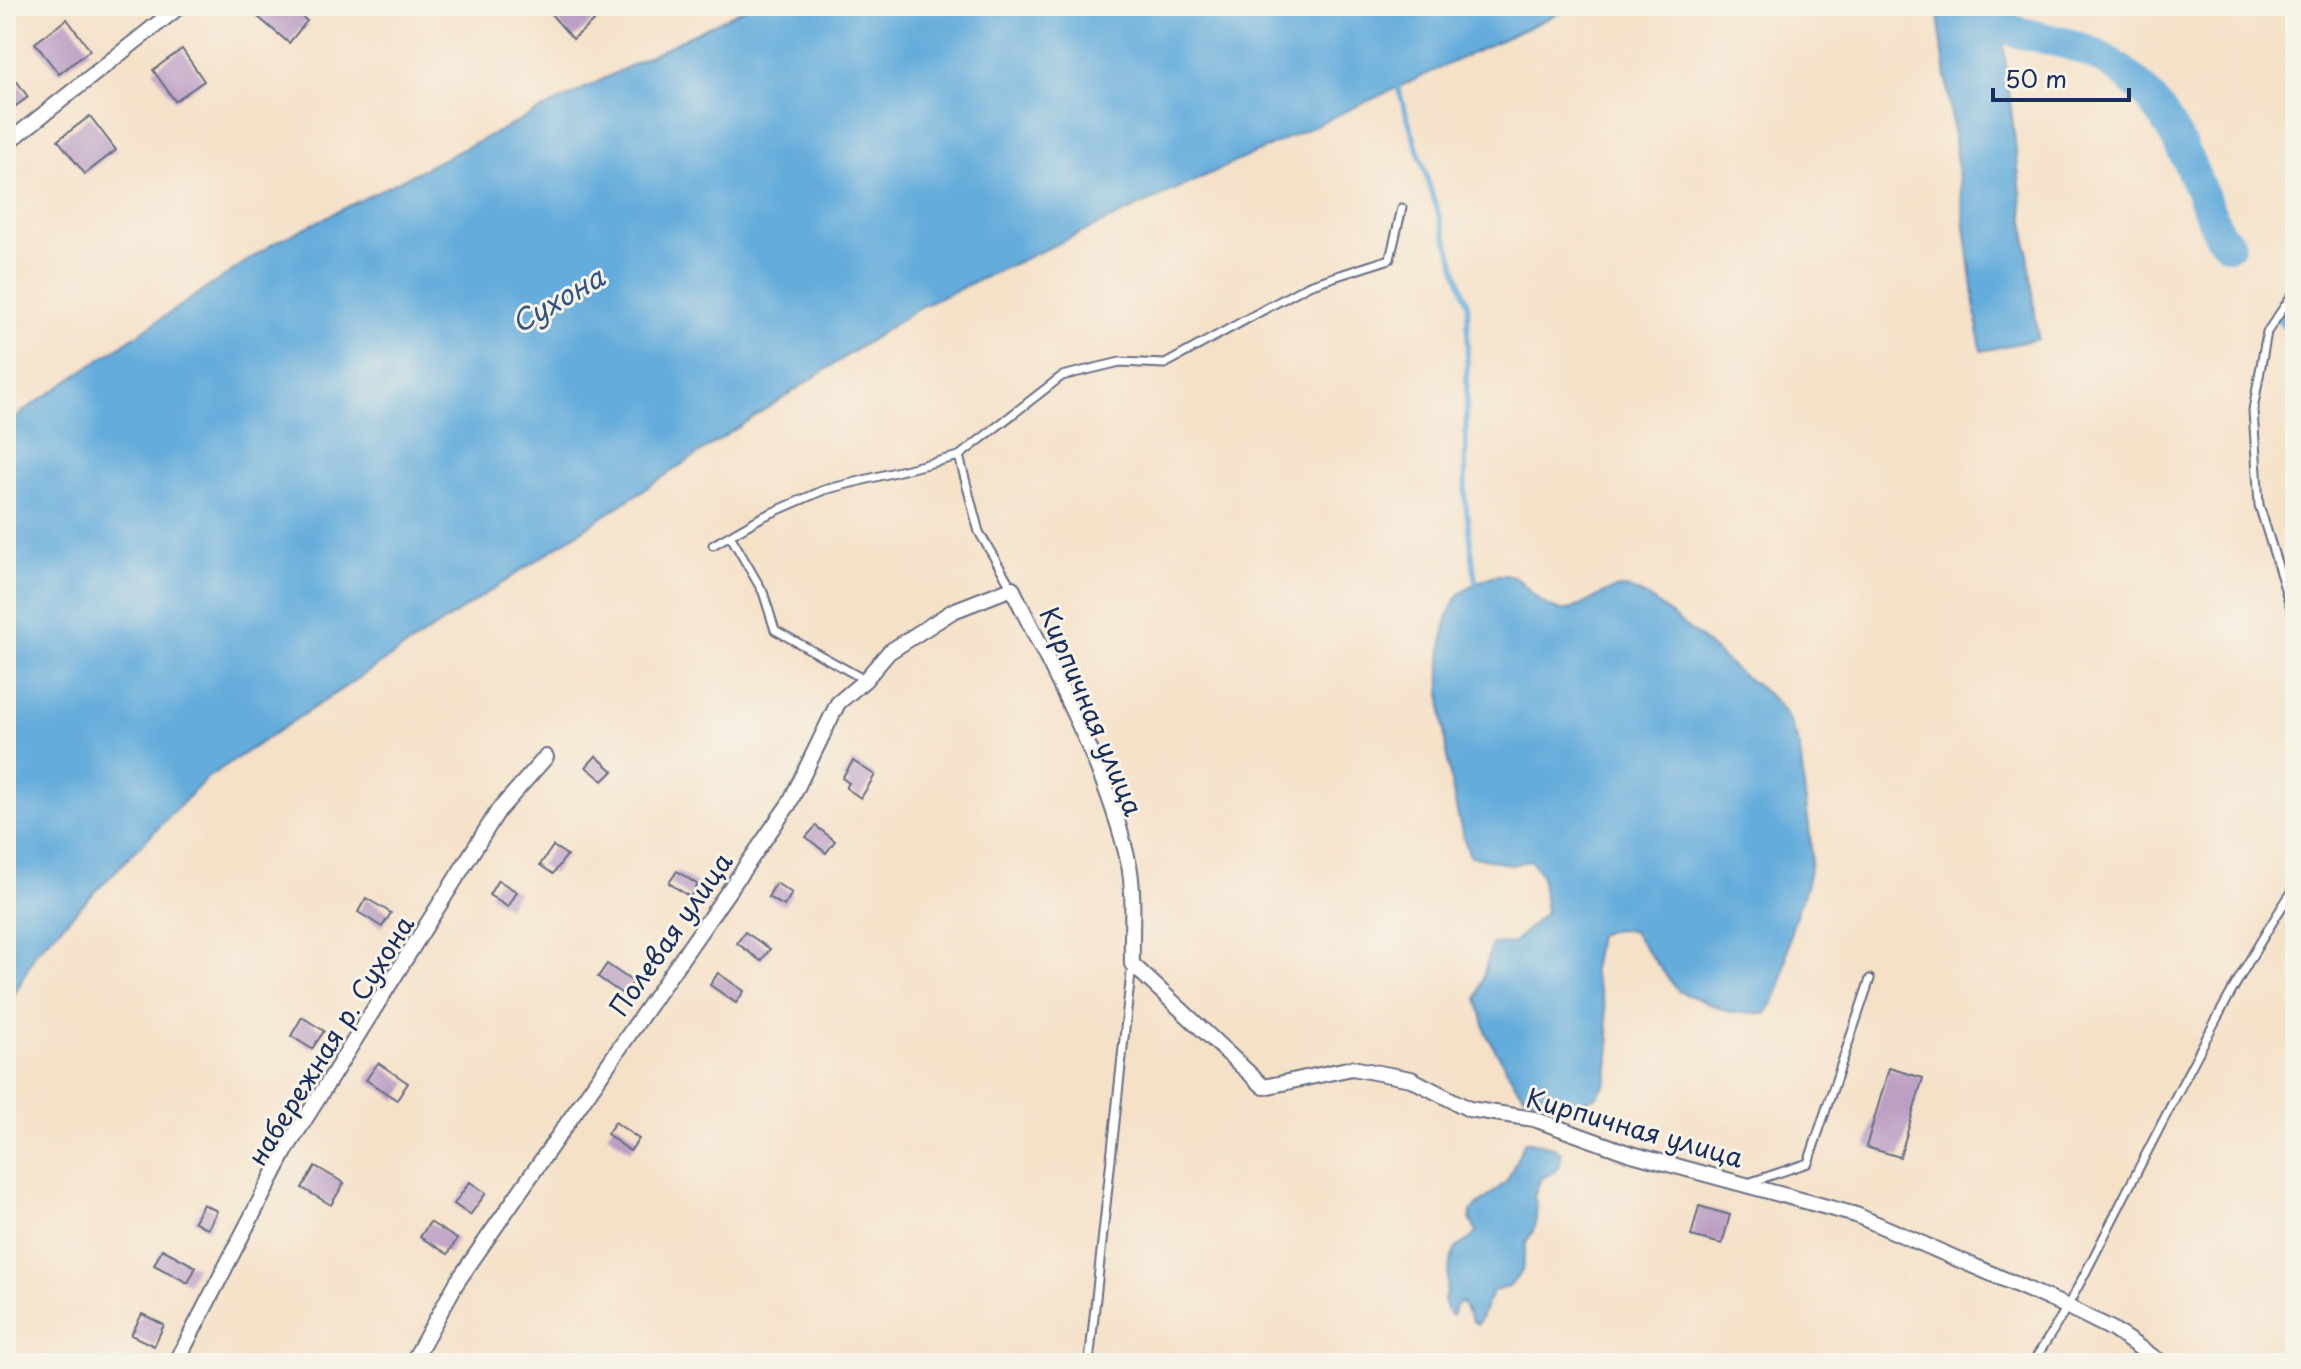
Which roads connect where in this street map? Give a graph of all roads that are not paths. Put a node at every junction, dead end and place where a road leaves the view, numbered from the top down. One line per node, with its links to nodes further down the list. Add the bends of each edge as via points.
1 (175, 9): 2 (street)
2 (6, 144)
3 (1402, 208): 5 (lane, via 1390,259 1309,285 1165,364 1120,362 1062,376)
4 (2295, 291): 9 (lane, via 2267,332 2253,410 2259,505)
5 (959, 456): 6 (lane, via 824,490); 8 (lane, via 979,532)
6 (731, 537): 7 (lane); 10 (lane, via 763,592 775,630)
7 (713, 545)
8 (1012, 588): 10 (street, Полевая улица, via 927,627 889,652); 13 (street, Кирпичная улица, via 1112,806 1129,869)
9 (2295, 621)
10 (865, 680): 18 (street, Полевая улица, via 838,703 789,804 457,1282)
11 (546, 757): 17 (street, набережная р. Сухона, via 498,811 287,1148)
12 (2295, 887): 16 (lane, via 2174,1102)
13 (1132, 964): 15 (street, Кирпичная улица, via 1264,1087 1352,1068 1411,1079 1469,1109 1534,1119 1628,1153); 19 (lane)
14 (1870, 979): 15 (lane, via 1808,1163)
15 (1746, 1184): 16 (street, Кирпичная улица, via 1856,1215)
16 (2068, 1307): 20 (lane); 21 (street, Кирпичная улица)
17 (176, 1363)
18 (412, 1363)
19 (1089, 1363)
20 (2032, 1363)
21 (2162, 1363)

